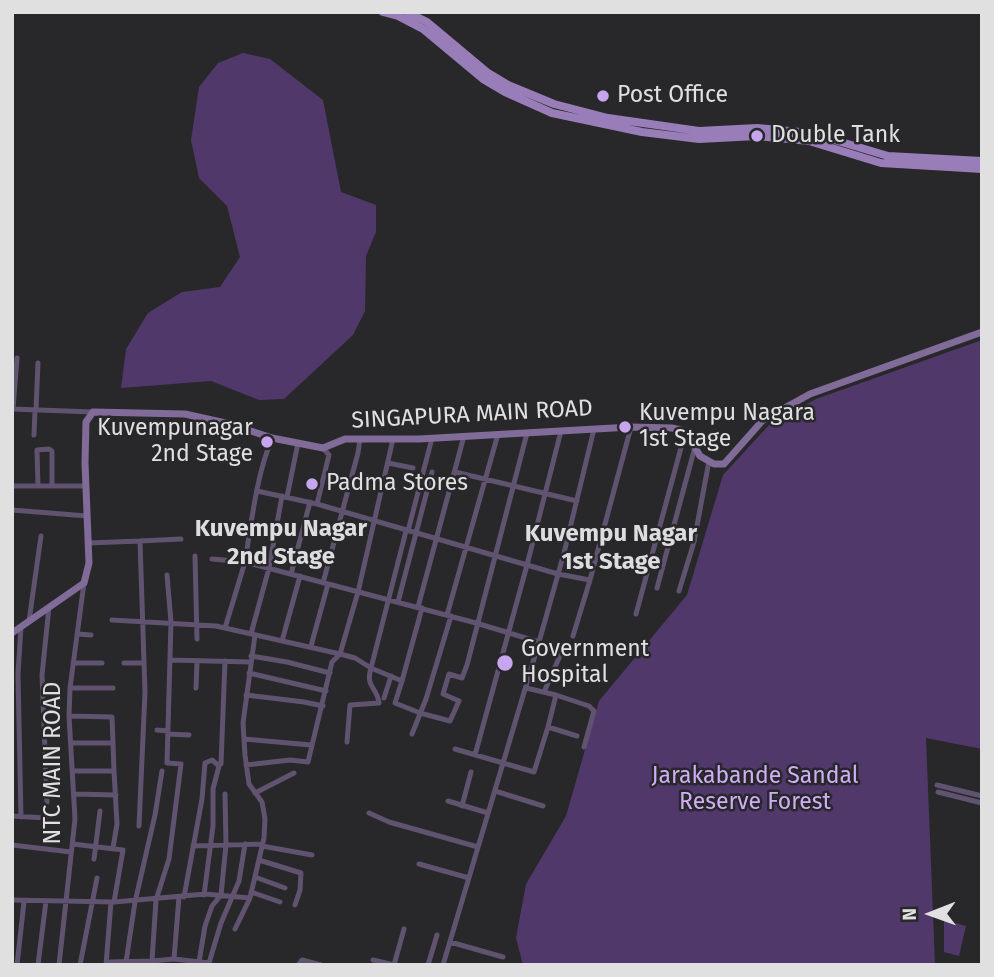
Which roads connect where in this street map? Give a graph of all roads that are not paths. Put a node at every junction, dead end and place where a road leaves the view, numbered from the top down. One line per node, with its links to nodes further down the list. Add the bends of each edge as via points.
1 (383, 12): 4 (main road, via 423,29 483,79 552,113 642,132 699,139 757,136 809,141 881,163)
2 (407, 12): 3 (main road, via 427,22 508,85 554,104 608,118 699,131 757,128 811,133 888,156)
3 (982, 161)
4 (982, 169)
5 (982, 332): 26 (street, via 810,394 763,420 724,464)
6 (17, 358): 8 (street)
7 (38, 363): 9 (street)
8 (13, 409): 9 (street)
9 (36, 410): 10 (street); 17 (street)
10 (93, 412): 19 (street, SINGAPURA MAIN ROAD, via 185,414); 35 (street, via 86,422)
11 (631, 427): 12 (street, SINGAPURA MAIN ROAD); 15 (street, SINGAPURA MAIN ROAD, via 672,428); 65 (street)
12 (594, 429): 13 (street, SINGAPURA MAIN ROAD); 40 (street)
13 (561, 431): 14 (street, SINGAPURA MAIN ROAD); 38 (street)
14 (527, 432): 16 (street, SINGAPURA MAIN ROAD); 36 (street)
15 (685, 433): 24 (street); 75 (street)
16 (498, 434): 18 (street, SINGAPURA MAIN ROAD); 31 (street)
17 (34, 435)
18 (464, 436): 20 (street, SINGAPURA MAIN ROAD); 30 (street)
19 (272, 438): 23 (street, SINGAPURA MAIN ROAD); 37 (street)
20 (432, 438): 22 (street, SINGAPURA MAIN ROAD); 47 (street)
21 (360, 439): 22 (street, SINGAPURA MAIN ROAD); 25 (street, SINGAPURA MAIN ROAD, via 345,439); 44 (street)
22 (394, 439): 27 (street)
23 (298, 443): 25 (street, SINGAPURA MAIN ROAD); 39 (street)
24 (695, 447): 26 (street); 68 (street)
25 (323, 448): 42 (street, via 329,455)
26 (709, 461): 69 (street, via 694,542)
27 (388, 463): 28 (street); 46 (street)
28 (413, 468)
29 (432, 472): 48 (street)
30 (455, 472): 31 (street); 50 (street)
31 (486, 479): 36 (street); 54 (street)
32 (12, 486): 33 (street)
33 (38, 486): 34 (street); 34 (street, via 37,450 49,449)
34 (52, 486): 35 (street)
35 (86, 486): 45 (street)
36 (514, 486): 38 (street); 55 (street)
37 (257, 491): 39 (street); 58 (street)
38 (545, 494): 40 (street); 59 (street)
39 (285, 497): 41 (street); 60 (street)
40 (577, 501): 62 (street)
41 (310, 502): 42 (street); 61 (street)
42 (317, 504): 44 (street)
43 (12, 510): 45 (street)
44 (343, 511): 46 (street); 67 (street)
45 (87, 516): 53 (street)
46 (375, 521): 47 (street); 70 (street)
47 (407, 531): 48 (street); 71 (street)
48 (417, 533): 50 (street); 72 (street)
49 (41, 536): 78 (street)
50 (436, 537): 54 (street); 74 (street)
51 (181, 539): 52 (street)
52 (140, 541): 53 (street); 79 (street)
53 (88, 543): 66 (street)
54 (467, 546): 55 (street); 76 (street)
55 (496, 555): 59 (street); 81 (street)
56 (194, 556): 82 (street)
57 (212, 559): 58 (street)
58 (245, 562): 60 (street); 84 (street)
59 (527, 565): 62 (street); 85 (street)
60 (269, 568): 61 (street); 89 (street)
61 (291, 574): 64 (street)
62 (558, 574): 65 (street); 93 (street)
63 (167, 575): 80 (street)
64 (300, 576): 67 (street); 92 (street)
65 (590, 580): 90 (street)
66 (84, 583): 73 (street); 87 (street, NTC MAIN ROAD)
67 (326, 583): 70 (street); 94 (street)
68 (657, 588)
69 (679, 591)
70 (358, 592): 71 (street); 96 (street)
71 (388, 600): 72 (street); 105 (street)
72 (398, 602): 74 (street)
73 (49, 607): 78 (street); 154 (street, via 41,676)
74 (420, 608): 76 (street); 109 (street)
75 (636, 614)
76 (449, 615): 81 (street); 120 (street)
77 (112, 620): 79 (street)
78 (29, 621): 83 (street)
79 (144, 621): 80 (street); 104 (street)
80 (171, 622): 82 (street); 98 (street)
81 (476, 623): 85 (street); 120 (street, via 463,678 449,674 443,694 459,702 450,721)
82 (198, 624): 84 (street); 91 (street)
83 (21, 627): 86 (street); 122 (street)
84 (225, 628): 89 (street)
85 (509, 632): 93 (street); 137 (street)
86 (12, 633)
87 (77, 634): 88 (street); 101 (street, NTC MAIN ROAD)
88 (91, 635)
89 (253, 635): 92 (street); 97 (street)
90 (573, 636)
91 (197, 639)
92 (282, 641): 94 (street)
93 (539, 642): 113 (street)
94 (311, 646): 96 (street)
95 (562, 649): 115 (street)
96 (340, 654): 105 (street); 107 (street)
97 (250, 659): 99 (street); 106 (street); 107 (street)
98 (170, 660): 100 (street); 125 (street)
99 (225, 661): 100 (street); 139 (street)
100 (197, 662): 112 (street)
101 (73, 663): 102 (street); 110 (street, NTC MAIN ROAD)
102 (102, 663)
103 (124, 663): 104 (street)
104 (143, 663): 164 (street)
105 (371, 668): 108 (street); 130 (street, via 368,678 379,703 351,704)
106 (249, 673): 114 (street); 116 (street)
107 (330, 673): 114 (street)
108 (391, 676): 109 (street); 118 (street)
109 (402, 681): 120 (street, via 395,703)
110 (70, 688): 111 (street); 121 (street, NTC MAIN ROAD)
111 (113, 688)
112 (195, 688)
113 (526, 688): 115 (street); 138 (street)
114 (326, 691): 119 (street)
115 (544, 692): 117 (street)
116 (246, 695): 119 (street); 129 (street)
117 (556, 695): 123 (street); 135 (street, via 594,711)
118 (384, 698)
119 (323, 706): 134 (street)
120 (420, 713): 126 (street)
121 (69, 716): 132 (street, NTC MAIN ROAD); 133 (street, via 112,717)
122 (15, 721): 131 (street)
123 (548, 727): 128 (street); 138 (street, via 534,772)
124 (157, 730): 125 (street)
125 (168, 732): 127 (street); 190 (street, via 167,763 181,764 169,859)
126 (412, 734)
127 (189, 735)
128 (577, 736)
129 (244, 738): 134 (street); 140 (street)
130 (347, 742)
131 (15, 743): 141 (street)
132 (71, 743): 133 (street); 142 (street, NTC MAIN ROAD)
133 (113, 743): 143 (street)
134 (311, 745): 140 (street, via 308,762)
135 (584, 747)
136 (456, 749): 137 (street)
137 (475, 755): 138 (street)
138 (504, 763): 147 (street)
139 (221, 764)
140 (246, 765): 148 (street)
141 (16, 770): 162 (street)
142 (72, 771): 143 (street); 149 (street, NTC MAIN ROAD)
143 (114, 771): 151 (street)
144 (162, 771): 195 (street)
145 (471, 772): 156 (street)
146 (294, 774): 148 (street)
147 (495, 792): 157 (street); 160 (street)
148 (255, 793): 169 (street, via 265,819)
149 (74, 794): 151 (street); 165 (street, NTC MAIN ROAD)
150 (225, 794): 168 (street)
151 (116, 795): 174 (street)
152 (982, 796): 155 (street, via 938,788)
153 (448, 801): 156 (street)
154 (47, 802)
155 (982, 803)
156 (462, 806): 160 (street)
157 (543, 806)
158 (100, 811): 171 (street)
159 (369, 813): 173 (street)
160 (488, 814): 173 (street)
161 (12, 816): 162 (street)
162 (21, 817): 163 (street)
163 (46, 818)
164 (139, 826)
165 (73, 844): 171 (street); 175 (street, NTC MAIN ROAD)
166 (245, 844): 168 (street); 169 (street); 186 (street)
167 (12, 845): 175 (street)
168 (226, 845): 172 (street); 185 (street)
169 (262, 845): 176 (street); 178 (street)
170 (193, 846): 172 (street); 172 (street, via 205,763 212,760 219,766); 188 (street)
171 (95, 847): 174 (street); 177 (street)
172 (210, 847): 184 (street)
173 (478, 847): 182 (street)
174 (113, 848): 194 (street, via 123,850)
175 (71, 852): 193 (street, NTC MAIN ROAD)
176 (312, 855)
177 (94, 859)
178 (259, 860): 180 (street); 198 (street, via 301,873)
179 (419, 864): 182 (street)
180 (255, 877): 183 (street); 187 (street)
181 (97, 878): 197 (street)
182 (469, 878): 202 (street)
183 (285, 888)
184 (204, 895): 185 (street); 188 (street)
185 (220, 895): 186 (street); 208 (street, via 205,926)
186 (234, 895): 187 (street); 208 (street, via 209,962)
187 (250, 895): 196 (street); 199 (street)
188 (181, 897): 190 (street); 204 (street)
189 (12, 900): 192 (street)
190 (156, 900): 195 (street); 206 (street)
191 (46, 901): 192 (street); 193 (street); 210 (street)
192 (24, 902): 209 (street)
193 (66, 902): 197 (street); 211 (street, NTC MAIN ROAD)
194 (113, 902): 195 (street); 197 (street); 213 (street)
195 (135, 902): 207 (street)
196 (280, 902)
197 (92, 903): 212 (street)
198 (295, 905)
199 (234, 929)
200 (404, 929): 216 (street)
201 (436, 935): 217 (street)
202 (450, 942): 203 (street); 218 (street)
203 (503, 957)
204 (174, 959): 206 (street); 208 (street)
205 (373, 960): 216 (street)
206 (152, 961): 207 (street)
207 (126, 962): 213 (street)
208 (199, 962)
209 (17, 965)
210 (38, 965)
211 (59, 965)
212 (80, 965)
213 (108, 965)
214 (298, 965): 215 (street, via 302,960)
215 (321, 965)
216 (394, 965)
217 (428, 965)
218 (443, 965)

